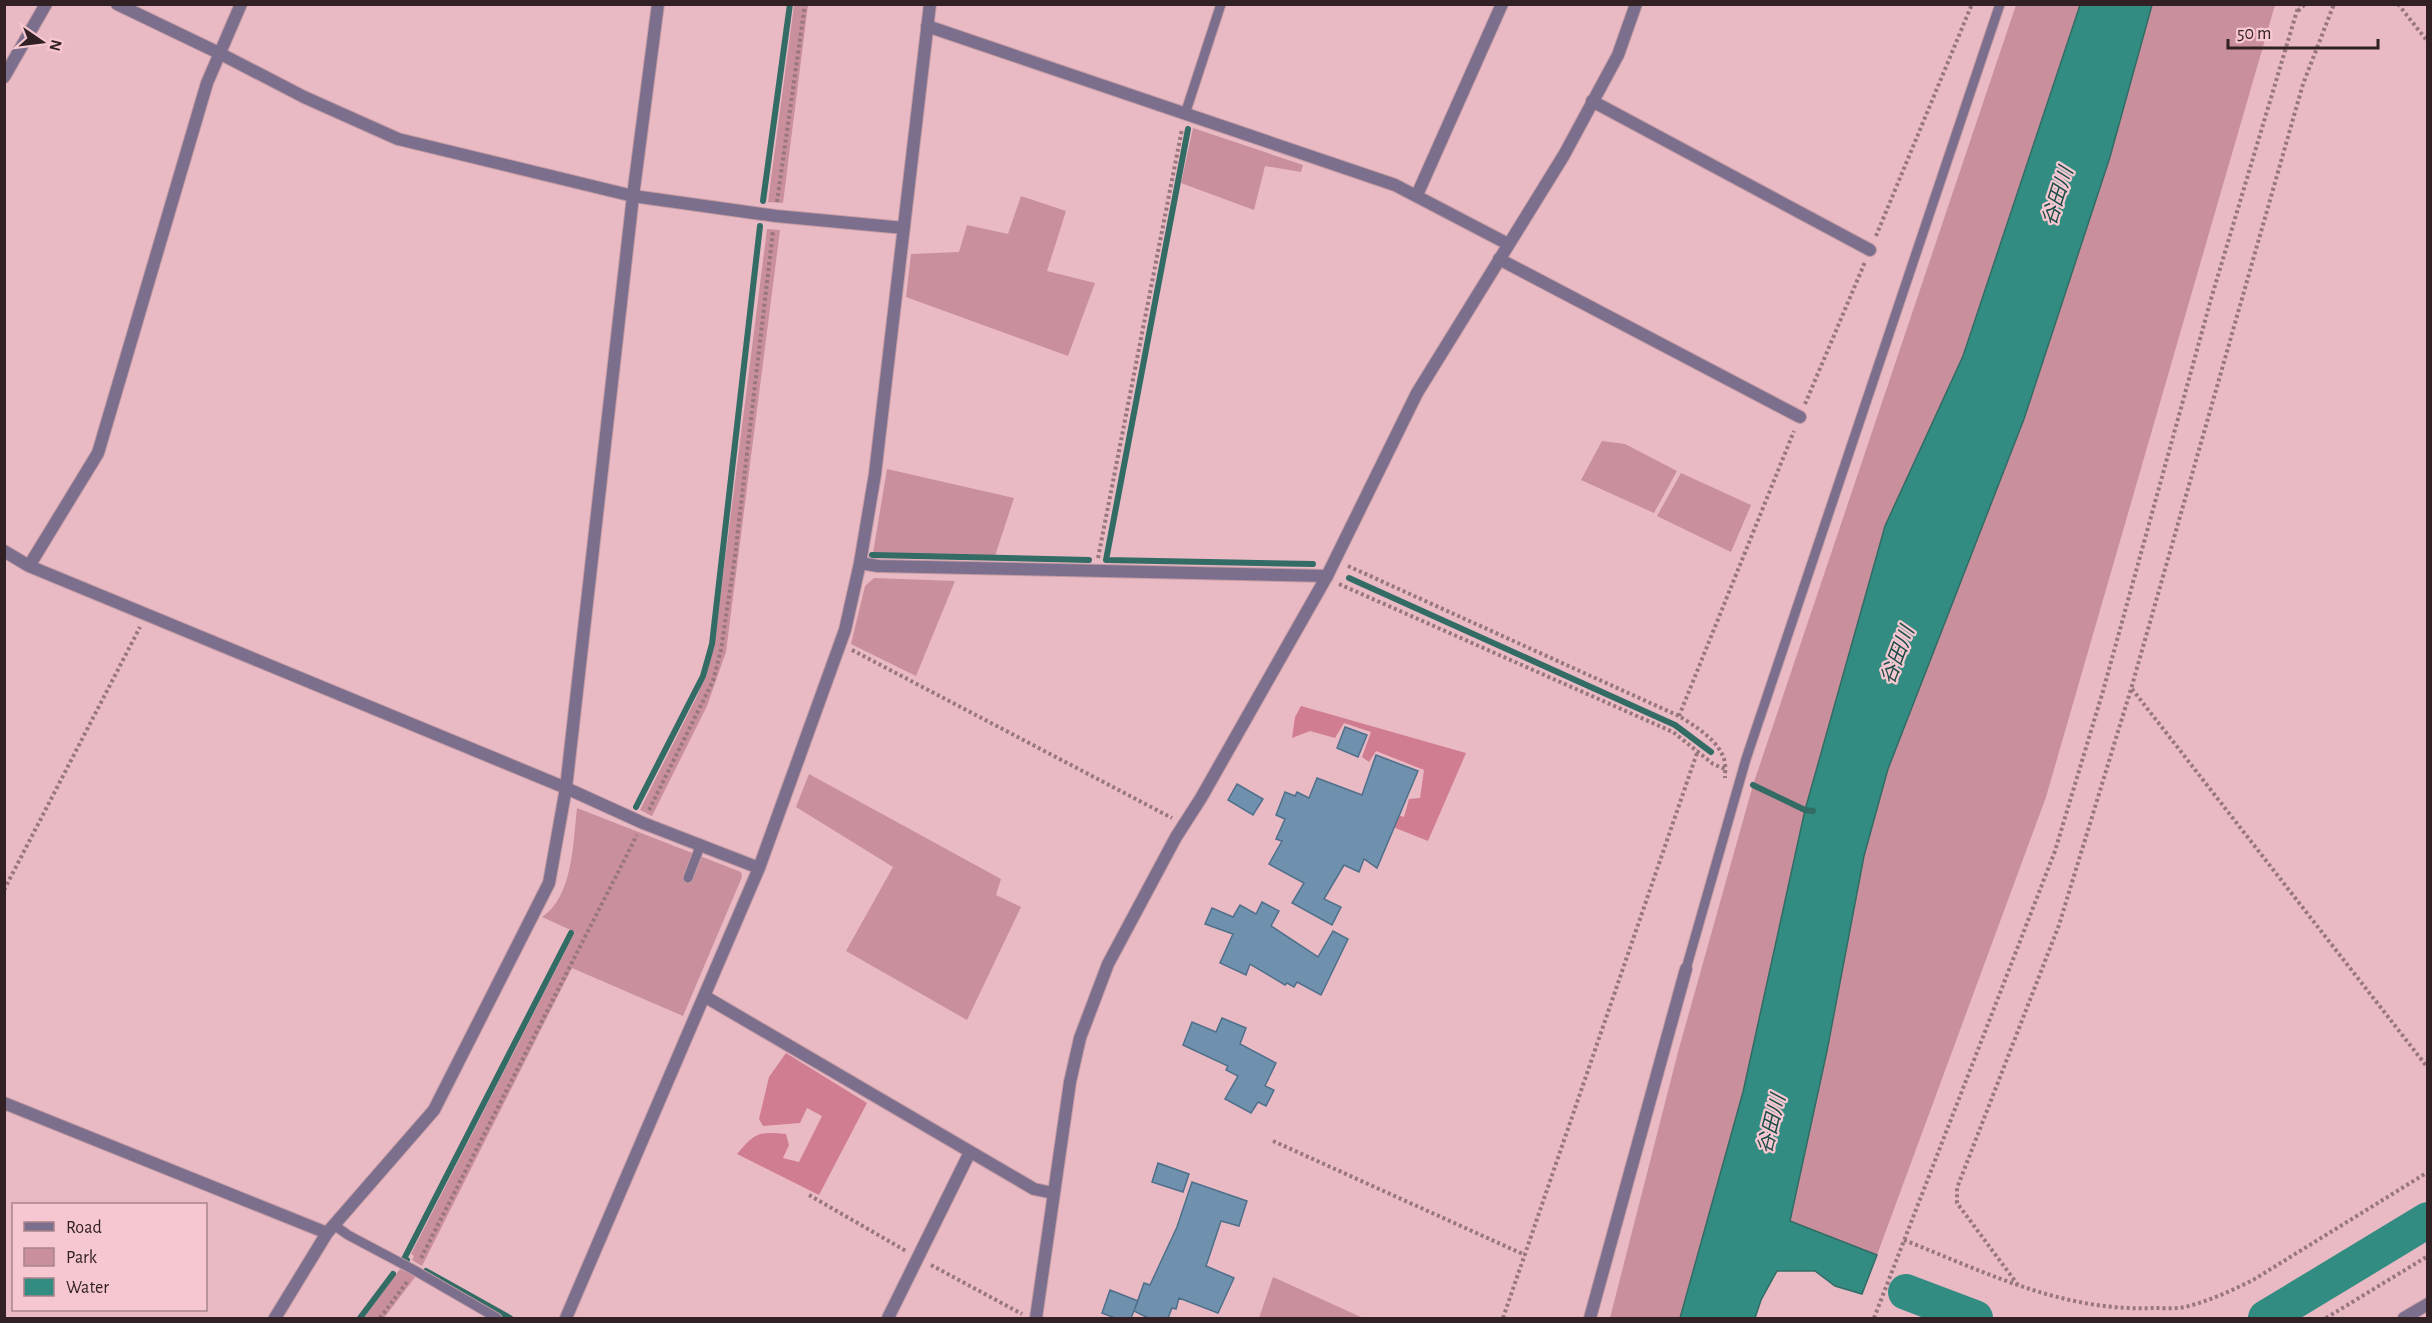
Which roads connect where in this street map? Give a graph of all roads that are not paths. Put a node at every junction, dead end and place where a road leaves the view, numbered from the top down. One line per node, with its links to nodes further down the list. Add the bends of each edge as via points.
1 (46, 4): 12 (street)
2 (117, 4): 11 (street)
3 (241, 4): 11 (street)
4 (658, 4): 16 (street)
5 (930, 4): 10 (street)
6 (1221, 4): 14 (lane)
7 (1502, 4): 15 (street)
8 (1636, 4): 13 (street, via 1618,55)
9 (2000, 4): 30 (lane, via 1746,759)
10 (927, 26): 14 (street); 17 (street)
11 (219, 53): 16 (street, via 304,98 398,139); 24 (street, via 98,453)
12 (4, 77)
13 (1592, 101): 18 (street); 19 (street)
14 (1185, 114): 15 (street)
15 (1417, 195): 18 (street)
16 (633, 196): 17 (street, via 776,216); 26 (street)
17 (904, 228): 23 (street, via 875,474)
18 (1508, 244): 20 (street)
19 (1870, 250)
20 (1499, 259): 21 (street); 25 (street, via 1417,393)
21 (1800, 417)
22 (4, 551): 24 (street)
23 (860, 563): 25 (street); 28 (street, via 841,644)
24 (29, 566): 26 (street)
25 (1327, 576): 34 (street, via 1129,923 1096,992 1070,1082)
26 (566, 788): 27 (street); 35 (street, via 549,883 434,1110)
27 (701, 844): 28 (street); 29 (lane)
28 (759, 868): 31 (street)
29 (688, 878)
30 (1686, 969): 42 (street)
31 (704, 996): 33 (street); 39 (street)
32 (4, 1103): 35 (street)
33 (970, 1152): 34 (street, via 1034,1189); 40 (street)
34 (1053, 1194): 41 (street)
35 (331, 1229): 37 (street); 38 (lane, via 414,1270)
36 (2427, 1304): 43 (street)
37 (275, 1318)
38 (497, 1318)
39 (566, 1318)
40 (888, 1318)
41 (1035, 1318)
42 (1590, 1318)
43 (2404, 1318)

